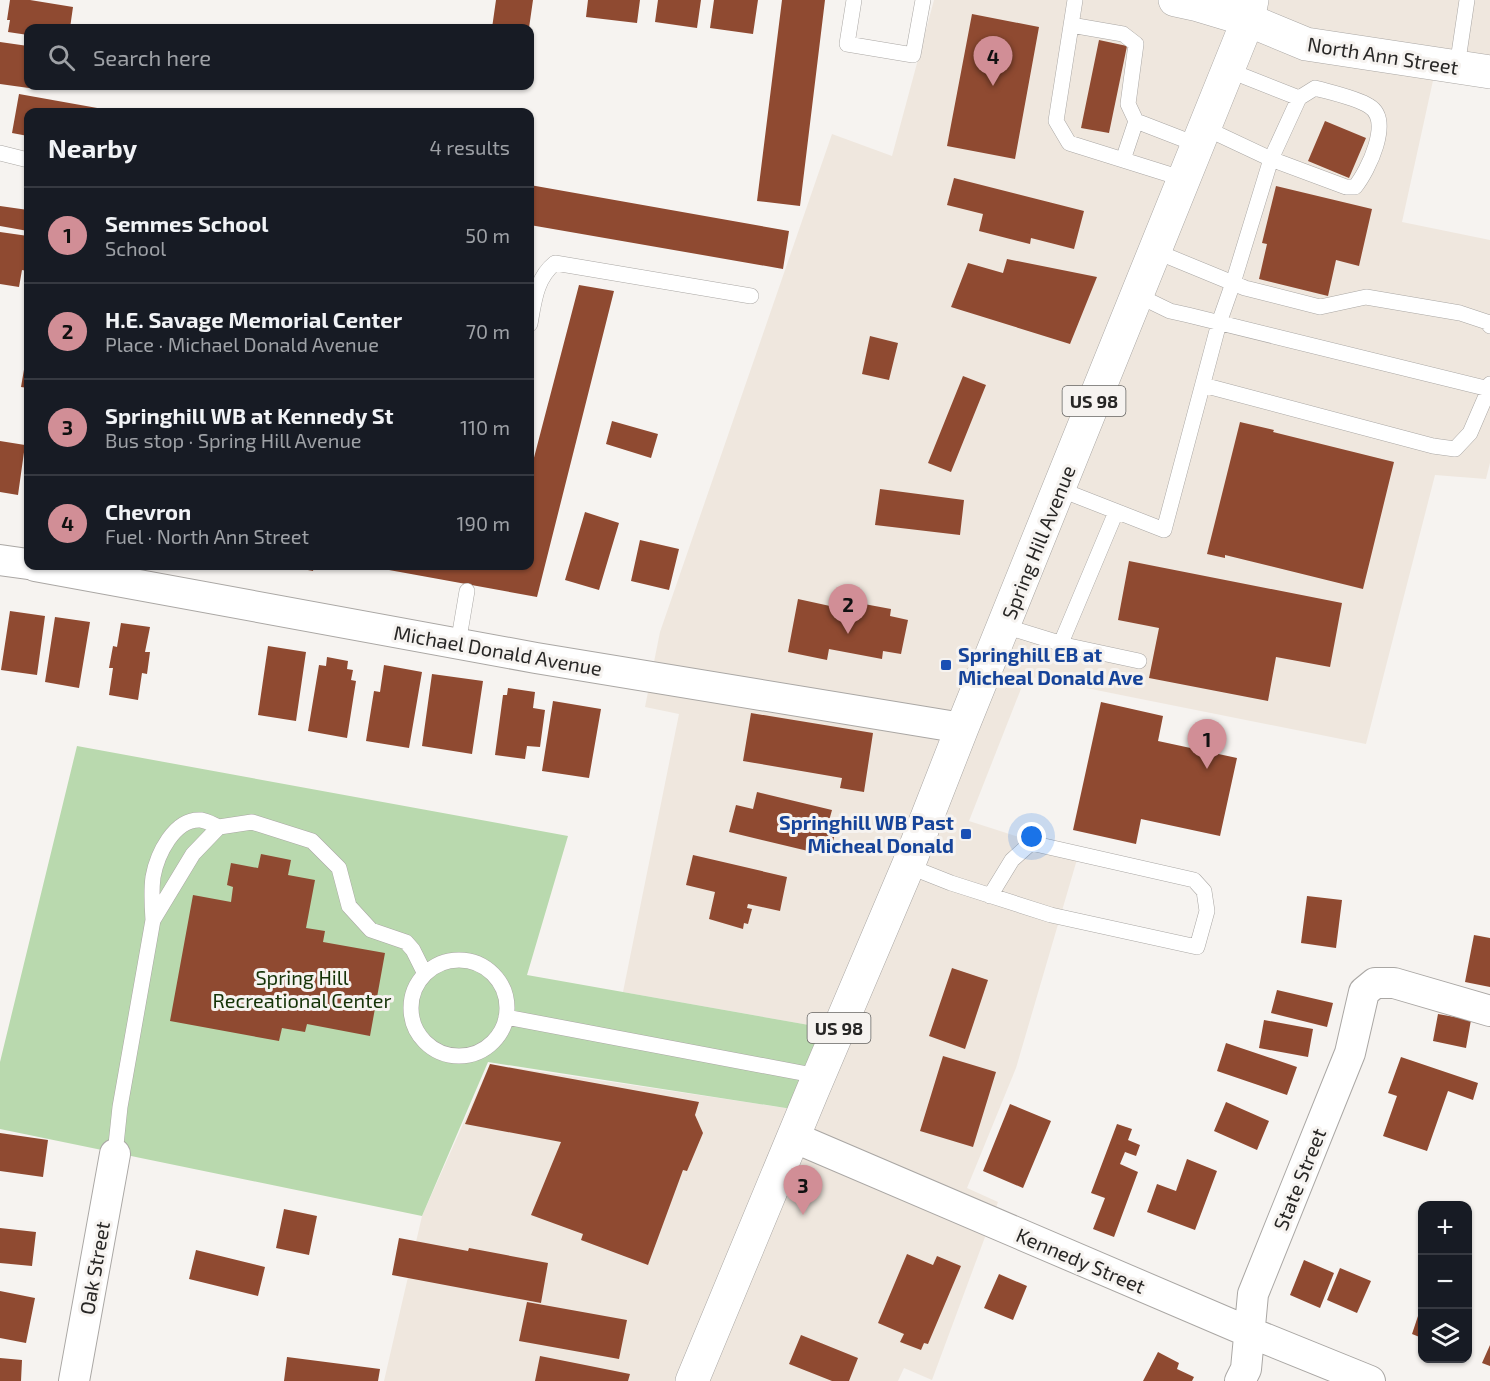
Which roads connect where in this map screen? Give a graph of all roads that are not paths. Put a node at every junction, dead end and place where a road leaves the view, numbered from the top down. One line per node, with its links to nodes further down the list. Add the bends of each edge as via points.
1 (854, 0): 2 (lane, via 847,44 914,55)
2 (923, 0)
3 (1075, 0): 7 (lane)
4 (1175, 0): 6 (main road, North Ann Street)
5 (1467, 0): 8 (lane)
6 (1254, 7): 8 (main road, North Ann Street, via 1306,44); 9 (main road, Spring Hill Avenue / US 98)
7 (1071, 25): 12 (lane, via 1123,34 1136,44 1128,104); 17 (lane, via 1056,121 1069,143)
8 (1457, 67): 10 (main road, North Ann Street)
9 (1228, 70): 11 (lane); 13 (main road, Spring Hill Avenue / US 98)
10 (1490, 72)
11 (1299, 98): 16 (lane); 16 (lane, via 1315,88 1371,106 1380,130 1366,174 1355,187 1346,186)
12 (1136, 121): 13 (lane); 17 (lane)
13 (1201, 136): 16 (lane); 18 (main road, Spring Hill Avenue / US 98)
14 (0, 153): 15 (lane)
15 (24, 159)
16 (1271, 159): 20 (lane)
17 (1123, 160): 18 (lane)
18 (1184, 179): 19 (main road, Spring Hill Avenue / US 98)
19 (1155, 251): 20 (lane); 21 (main road, Spring Hill Avenue / US 98)
20 (1233, 283): 24 (lane); 25 (lane, via 1320,307 1366,297 1460,313)
21 (1137, 295): 24 (lane, via 1170,311); 28 (main road, Spring Hill Avenue / US 98)
22 (751, 296): 23 (lane, via 555,263 538,285)
23 (534, 304)
24 (1219, 323): 26 (lane); 27 (lane)
25 (1490, 326)
26 (1203, 385): 27 (lane, via 1455,449 1470,433); 29 (lane, via 1164,530)
27 (1489, 386)
28 (1059, 489): 29 (lane); 35 (main road, Spring Hill Avenue / US 98)
29 (1116, 512): 36 (lane)
30 (0, 560): 31 (street)
31 (24, 563)
32 (83, 570): 33 (street, Michael Donald Avenue)
33 (131, 574): 37 (street, Michael Donald Avenue)
34 (467, 591): 37 (lane)
35 (1004, 626): 36 (lane); 39 (main road, Spring Hill Avenue / US 98)
36 (1061, 643): 38 (lane)
37 (458, 644): 39 (street, Michael Donald Avenue)
38 (1139, 661)
39 (962, 728): 41 (main road, Spring Hill Avenue / US 98)
40 (219, 827): 43 (lane, via 193,854); 43 (lane, via 200,820 181,825 165,844 154,874); 44 (lane, via 252,822 312,841 339,868 349,906 371,930 406,942)
41 (908, 866): 42 (lane); 47 (main road, Spring Hill Avenue / US 98)
42 (990, 896): 42 (lane, via 1051,915 1197,947 1207,911 1204,891 1194,880 1031,843 1012,860)
43 (153, 920): 49 (lane)
44 (425, 974): 46 (lane, via 451,960 481,965 502,987); 46 (lane, via 416,987 412,1016 416,1030 437,1051 466,1056 480,1051 492,1042)
45 (1490, 1011): 50 (street, State Street, via 1394,983 1375,983 1364,992 1350,1053 1253,1294)
46 (506, 1017): 47 (lane)
47 (818, 1076): 48 (main road, Spring Hill Avenue / US 98)
48 (793, 1137): 50 (street, Kennedy Street); 52 (main road, Spring Hill Avenue / US 98)
49 (115, 1154): 51 (street, Oak Street)
50 (1249, 1332): 53 (street, State Street, via 1246,1369); 54 (street, Kennedy Street)
51 (74, 1381)
52 (692, 1381)
53 (1240, 1381)
54 (1370, 1381)

